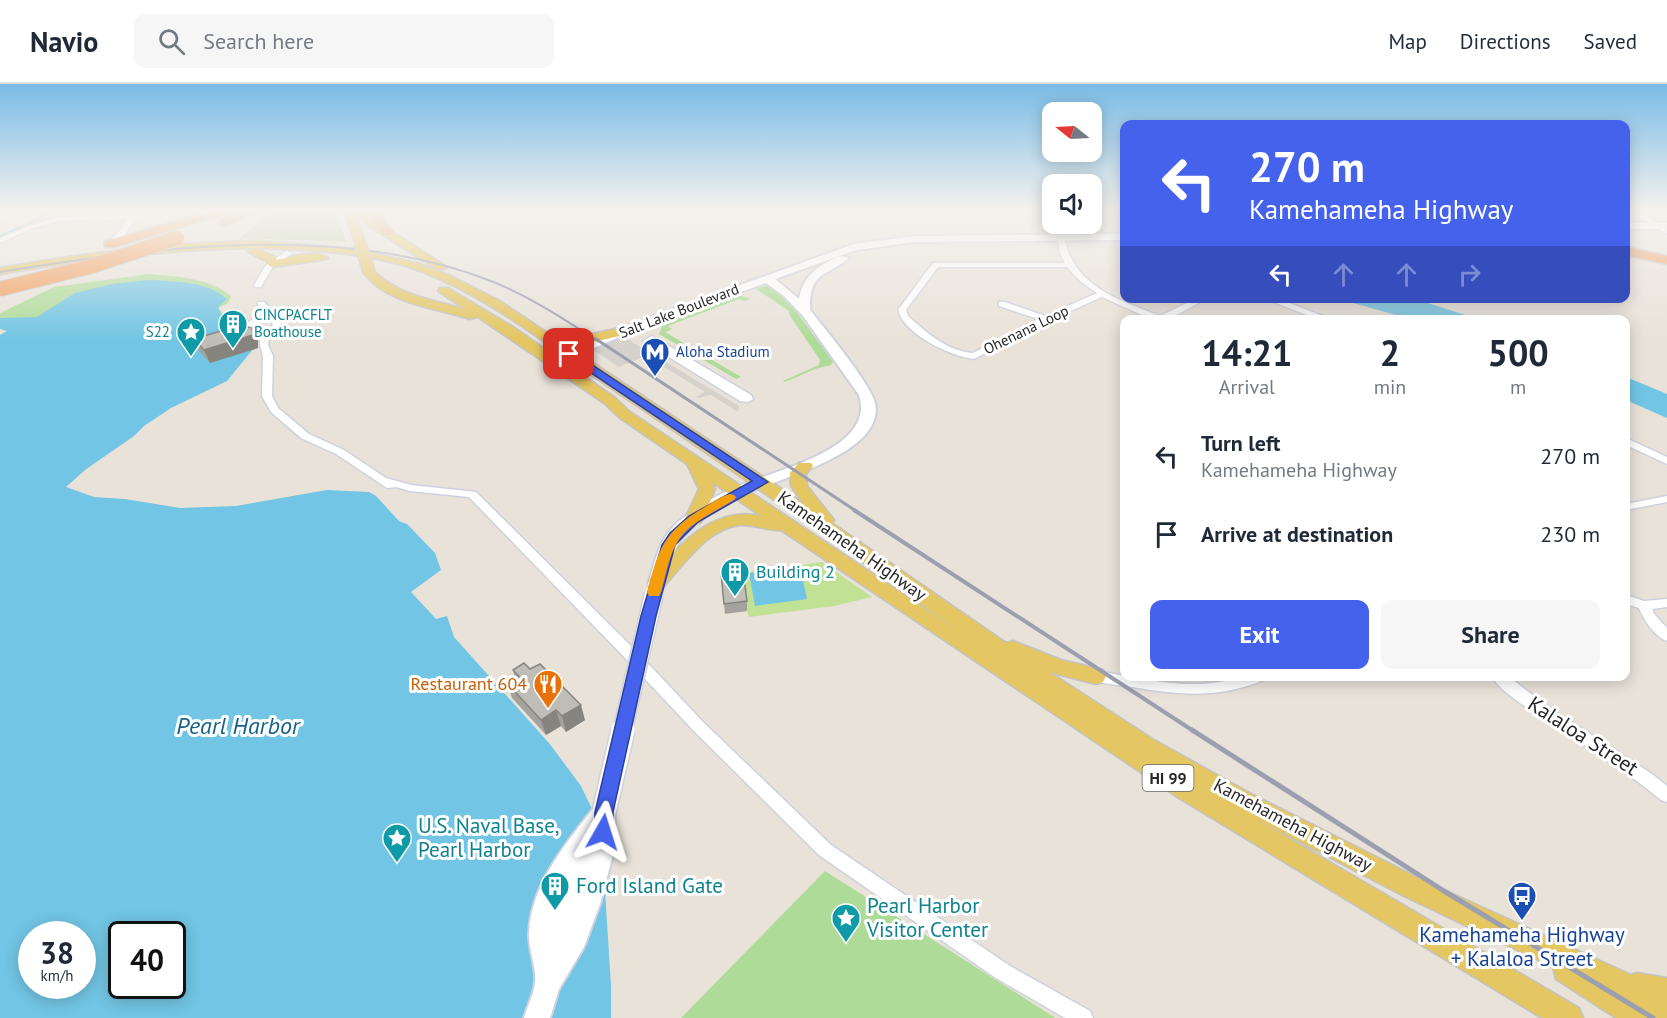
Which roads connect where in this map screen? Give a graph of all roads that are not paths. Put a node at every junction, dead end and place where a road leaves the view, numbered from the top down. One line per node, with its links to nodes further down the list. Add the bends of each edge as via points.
1 (75, 253): 19 (main road)
2 (124, 253): 19 (main road, Kamehameha Highway / HI 99)
3 (133, 253): 22 (highway, bridge)
4 (201, 253): 19 (main road, Kamehameha Highway / HI 99)
5 (257, 253): 17 (main road)
6 (283, 253): 7 (main road, Kamehameha Highway / HI 99)
7 (290, 253): 15 (main road, Kamehameha Highway / HI 99); 17 (street)
8 (354, 253): 25 (main road, Kamehameha Highway / HI 99, via 416,266)
9 (363, 253): 37 (main road, bridge, via 369,272 381,285)
10 (421, 253): 25 (main road)
11 (836, 253): 20 (main road, Salt Lake Boulevard)
12 (866, 253): 31 (main road, Salt Lake Boulevard, via 831,264 810,281 804,291)
13 (1065, 253): 18 (street)
14 (1637, 253): 16 (highway)
15 (335, 257): 17 (main road); 37 (main road, Kamehameha Highway / HI 99, via 414,275)
16 (1667, 260)
17 (273, 264): 21 (street)
18 (1070, 265): 23 (street, via 1082,280); 36 (street, Ohenana Loop, via 936,265 902,310 913,325 961,356 974,356)
19 (0, 271)
20 (766, 278): 31 (main road, via 786,290); 38 (main road, Salt Lake Boulevard)
21 (258, 285)
22 (0, 289)
23 (1102, 294): 24 (street); 36 (street, Ohenana Loop)
24 (1120, 302)
25 (494, 303): 40 (main road, Kamehameha Highway / HI 99)
26 (1122, 303): 33 (street)
27 (1194, 303): 34 (street)
28 (1281, 303): 32 (street)
29 (261, 304): 35 (street)
30 (1002, 304): 36 (street)
31 (804, 312): 48 (main road, via 867,397 869,411 867,422 848,444)
32 (1313, 314)
33 (1150, 315)
34 (1171, 315)
35 (275, 318): 39 (street, via 277,325); 39 (street, via 261,319 245,329)
36 (1045, 319)
37 (508, 330): 42 (main road, Kamehameha Highway / HI 99)
38 (624, 331): 40 (main road, via 585,340); 41 (main road, Salt Lake Boulevard)
39 (265, 337): 74 (street, via 267,396 274,410 305,436 340,452 406,494 471,495 825,850 1003,972)
40 (546, 338): 41 (main road, Kamehameha Highway / HI 99)
41 (569, 354): 42 (main road, via 562,360); 49 (main road, Kamehameha Highway / HI 99)
42 (561, 368): 44 (main road, Kamehameha Highway / HI 99)
43 (743, 399): 43 (street, via 748,398 652,339 647,340)
44 (609, 400): 46 (main road, Kamehameha Highway / HI 99); 49 (main road, via 642,416 731,474)
45 (1630, 443): 47 (street)
46 (684, 455): 50 (main road, Kamehameha Highway / HI 99); 53 (main road, via 699,471 707,489)
47 (1667, 461)
48 (805, 466): 49 (main road); 55 (main road, via 797,476 799,486)
49 (762, 482): 50 (main road); 55 (main road, Kamehameha Highway / HI 99)
50 (738, 492): 53 (main road); 54 (main road, Kamehameha Highway / HI 99)
51 (1667, 499): 52 (street)
52 (1630, 506)
53 (694, 519): 56 (main road, via 674,536)
54 (797, 532): 56 (main road, via 758,519 718,524 688,546); 72 (main road, Kamehameha Highway / HI 99, via 1187,791)
55 (836, 533): 60 (main road, Kamehameha Highway / HI 99)
56 (656, 587): 73 (main road, bridge, via 604,812 566,912)
57 (1630, 600): 59 (street)
58 (1667, 603): 59 (street)
59 (1644, 605): 61 (street, via 1649,618)
60 (966, 627): 62 (main road, via 1027,655); 68 (main road, Kamehameha Highway / HI 99, via 1146,746 1245,802)
61 (1667, 636)
62 (1096, 676): 63 (street)
63 (1120, 679)
64 (1134, 681): 65 (street, via 1220,690)
65 (1245, 681)
66 (1504, 681): 67 (street, Kalaloa Street, via 1534,706 1643,774)
67 (1667, 795)
68 (1492, 925): 69 (main road, Kamehameha Highway / HI 99); 75 (main road)
69 (1604, 976): 70 (main road); 71 (main road, Kamehameha Highway / HI 99)
70 (1667, 992)
71 (1667, 1010)
72 (1560, 1014)
73 (537, 1018)
74 (1083, 1018)
75 (1642, 1018)

